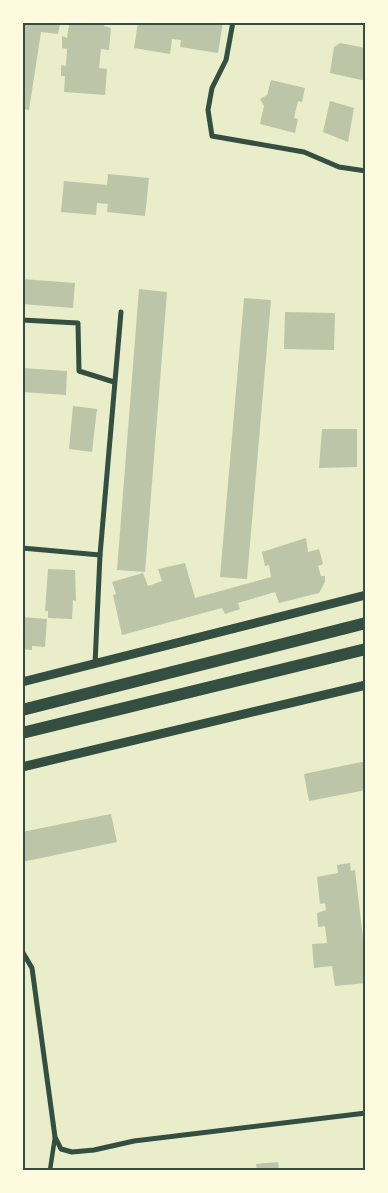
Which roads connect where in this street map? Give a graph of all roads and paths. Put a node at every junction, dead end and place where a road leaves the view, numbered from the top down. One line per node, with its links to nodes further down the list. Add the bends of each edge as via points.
1 (233, 22): 2 (street, via 226,60 212,88 208,110 212,136 304,152 339,167)
2 (366, 171)
3 (121, 312): 5 (street)
4 (22, 320): 5 (street, via 78,323 79,371)
5 (114, 382): 7 (street)
6 (22, 548): 7 (street)
7 (100, 555): 11 (street)
8 (366, 595): 11 (street)
9 (366, 623): 14 (main road)
10 (366, 649): 15 (main road)
11 (95, 664): 12 (street)
12 (22, 682)
13 (366, 685): 16 (street)
14 (22, 710)
15 (22, 733)
16 (22, 767)
17 (22, 951): 19 (street, via 32,968)
18 (366, 1113): 19 (street, via 134,1141 80,1152 61,1149)
19 (55, 1137): 20 (street)
20 (50, 1170)

